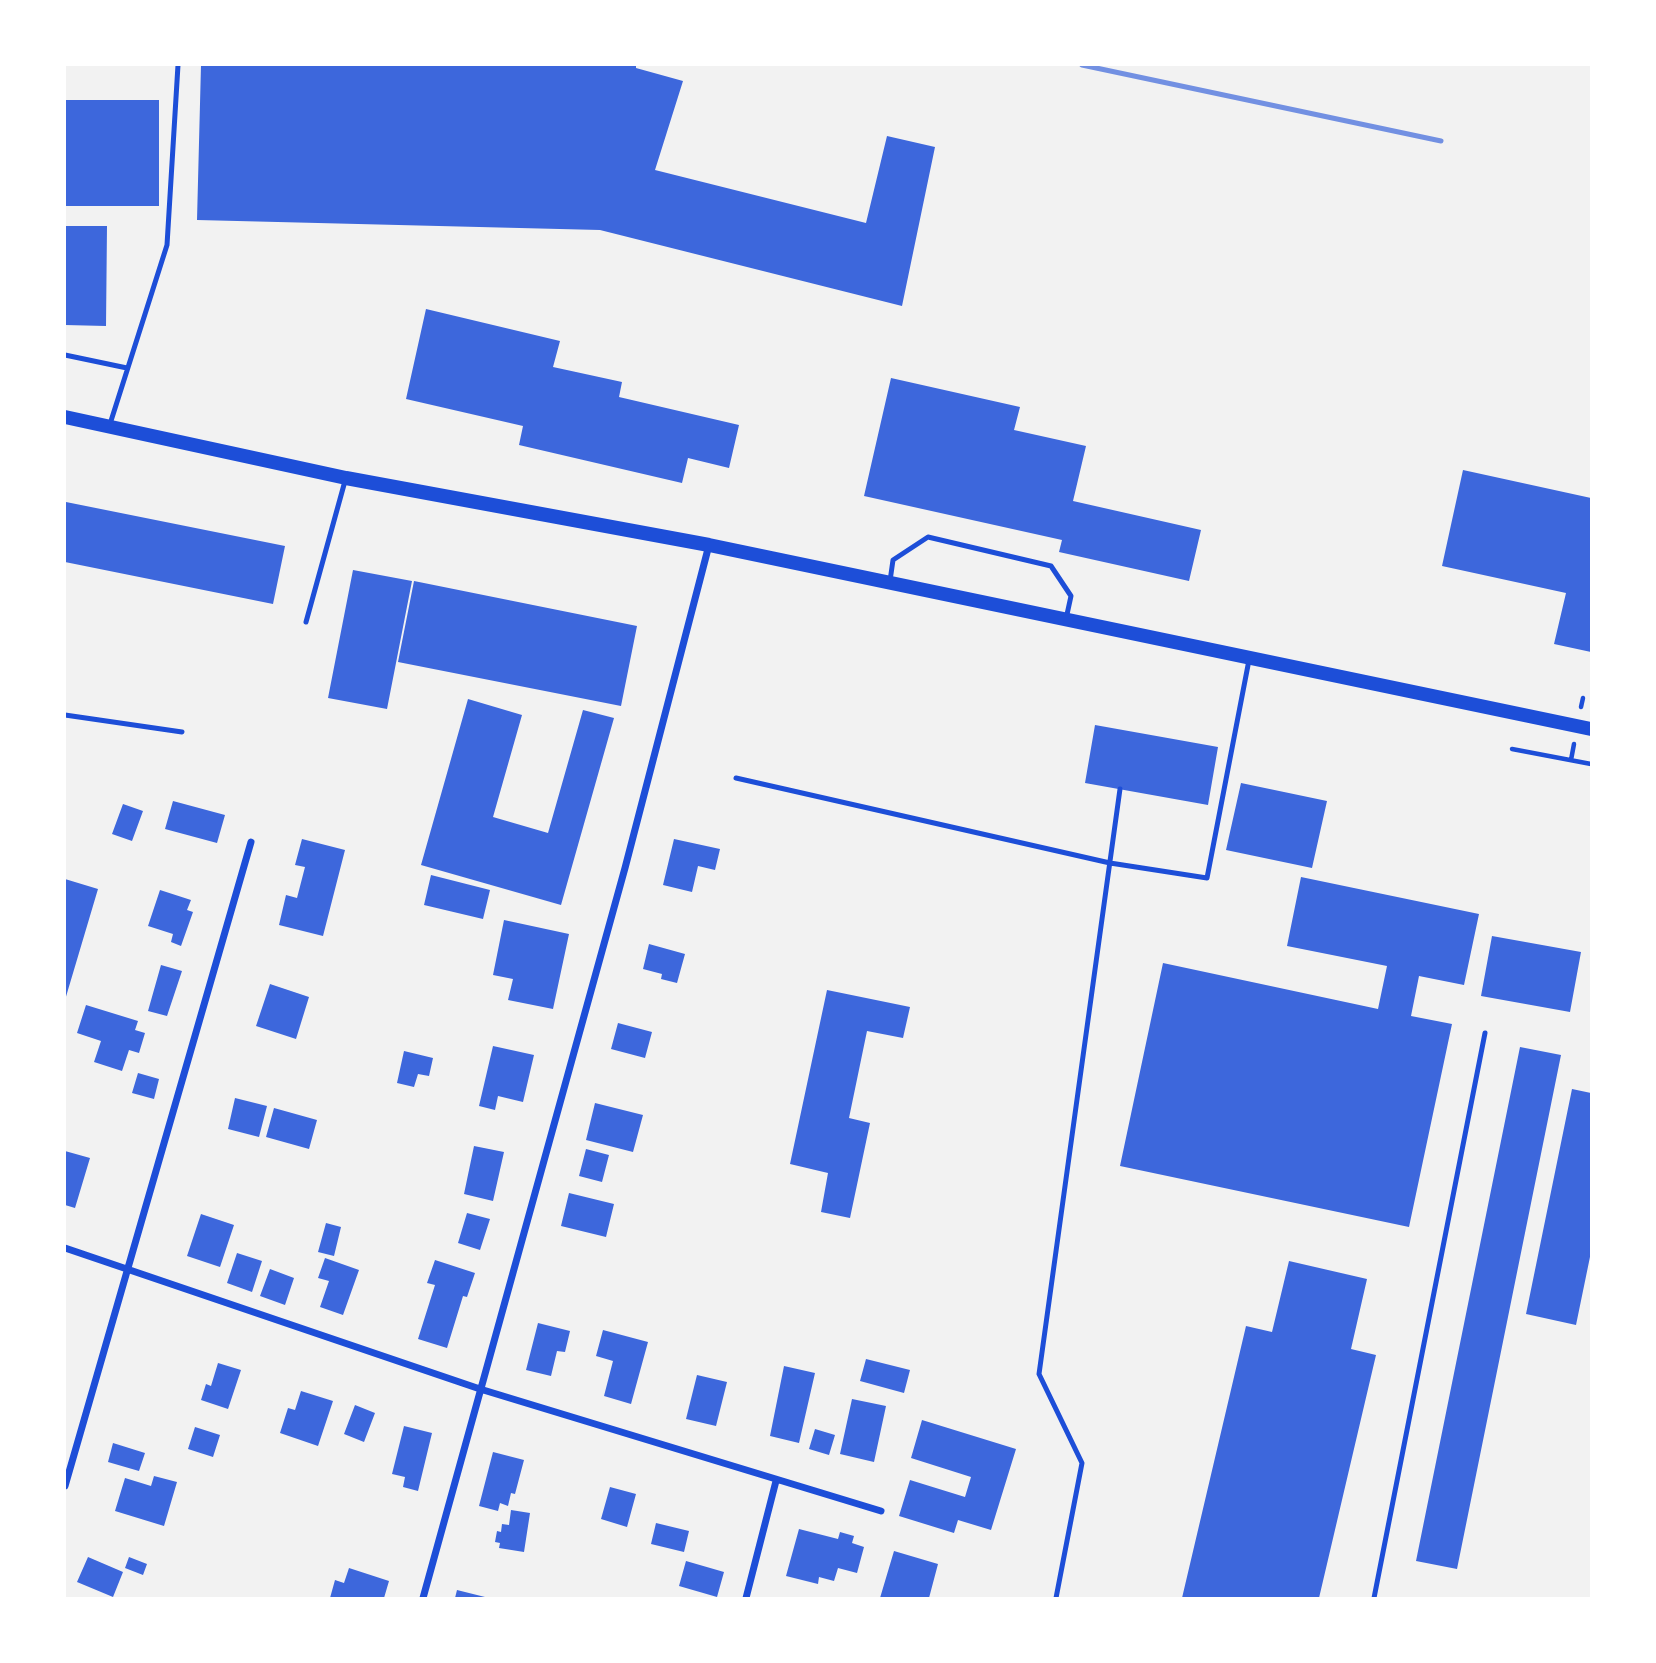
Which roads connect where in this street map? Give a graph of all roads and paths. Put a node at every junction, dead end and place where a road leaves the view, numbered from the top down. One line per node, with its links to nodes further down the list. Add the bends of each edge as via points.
1 (178, 65): 3 (lane, via 167,245)
2 (65, 355): 3 (lane)
3 (127, 368): 5 (lane)
4 (65, 418): 5 (main road)
5 (108, 426): 6 (main road)
6 (346, 478): 7 (main road); 10 (lane)
7 (709, 545): 8 (main road); 24 (street, via 625,868)
8 (890, 584): 9 (main road); 9 (lane, via 893,561 928,537 1051,566 1071,596)
9 (1066, 619): 11 (main road)
10 (306, 622)
11 (1249, 657): 13 (main road); 20 (lane, via 1207,878)
12 (65, 715): 14 (lane)
13 (1591, 729)
14 (182, 732)
15 (1512, 749): 16 (path)
16 (1591, 764)
17 (736, 778): 20 (lane)
18 (1120, 789): 20 (lane)
19 (251, 842): 23 (street)
20 (1110, 863): 30 (lane, via 1039,1374 1082,1463)
21 (1485, 1033): 31 (lane)
22 (65, 1248): 23 (street)
23 (128, 1267): 24 (street); 26 (street)
24 (480, 1389): 25 (street); 28 (street)
25 (776, 1481): 27 (street); 29 (street)
26 (65, 1486)
27 (881, 1511)
28 (423, 1598)
29 (746, 1598)
30 (1056, 1598)
31 (1374, 1598)

